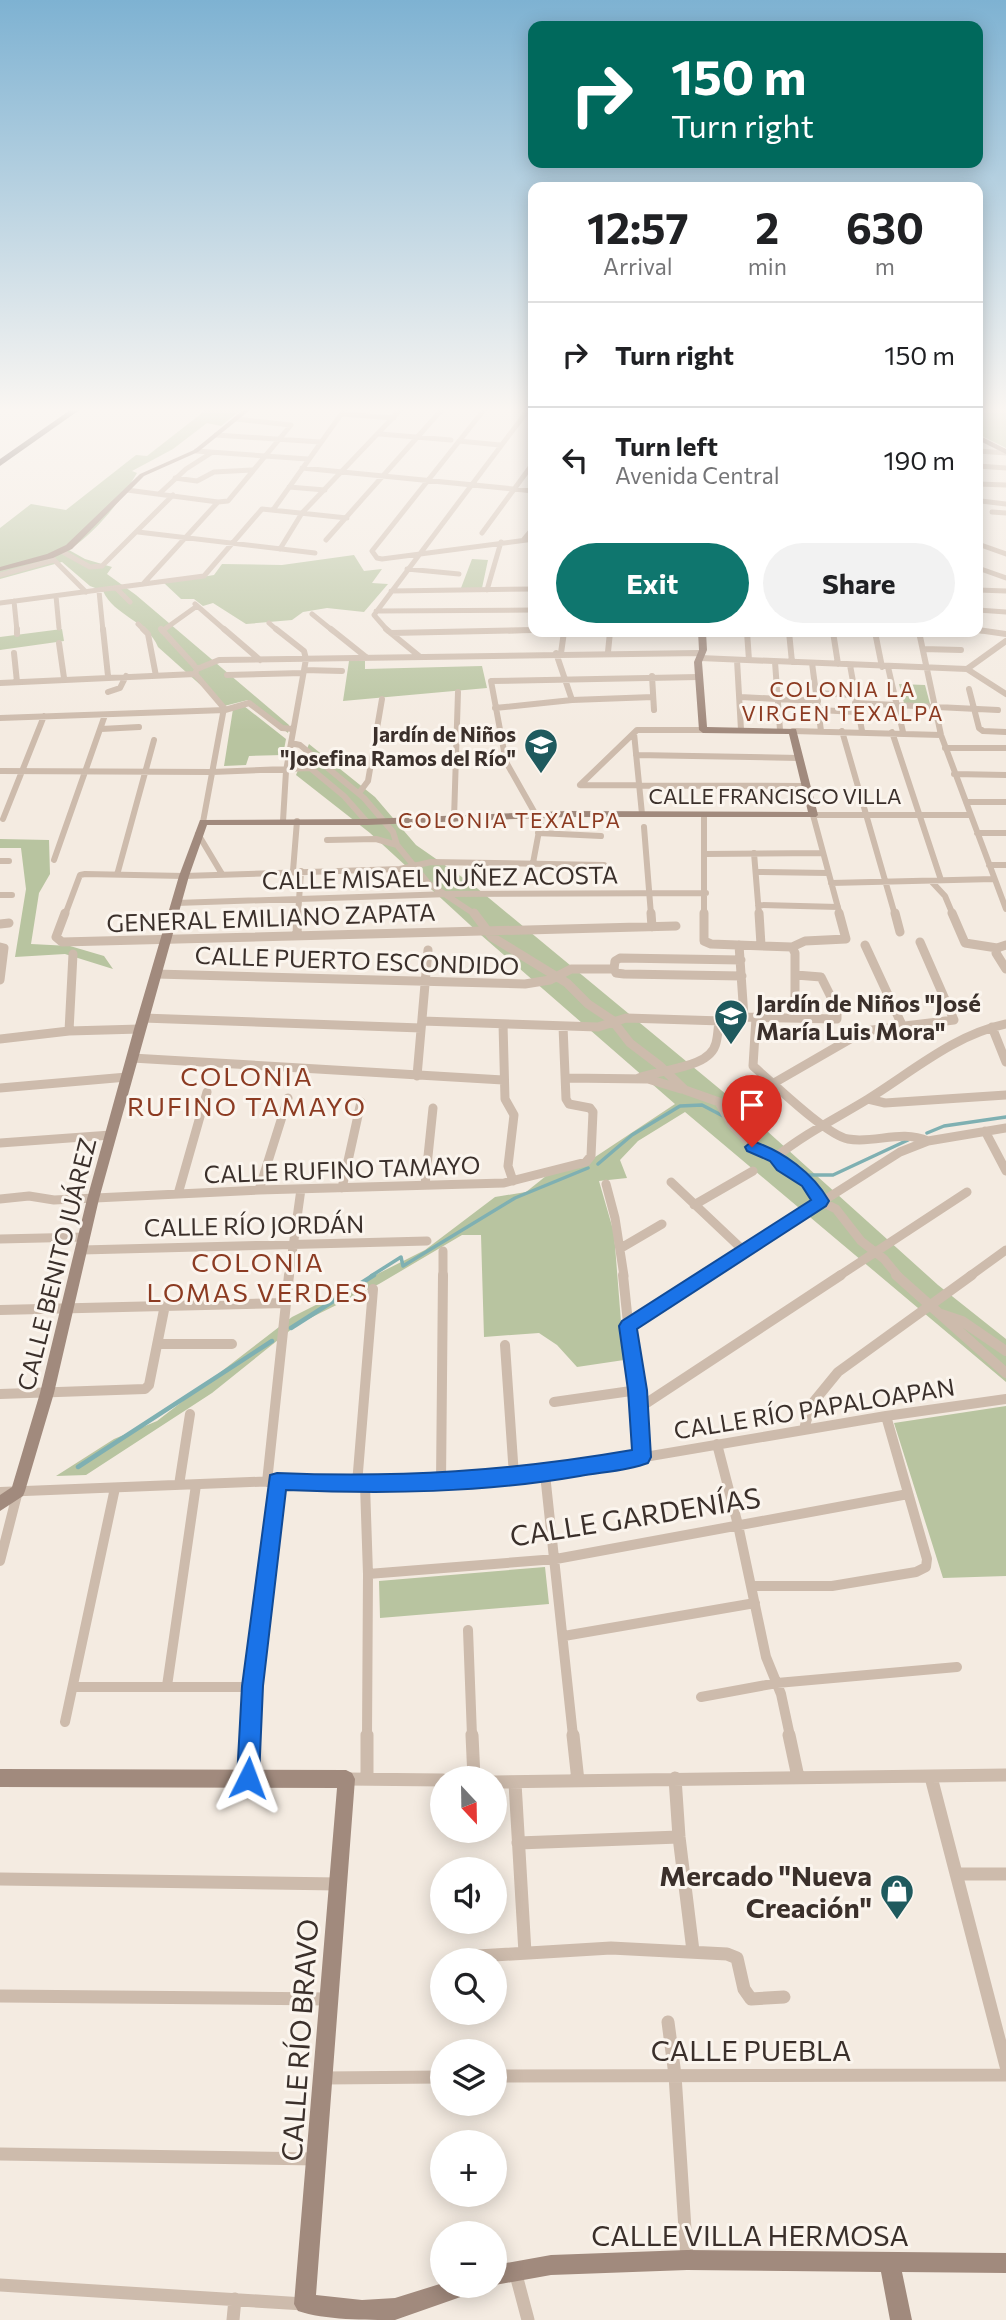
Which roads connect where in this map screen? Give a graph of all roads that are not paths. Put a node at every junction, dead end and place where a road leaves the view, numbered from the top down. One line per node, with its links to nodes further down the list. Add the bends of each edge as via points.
1 (102, 514): 23 (street)
2 (155, 514): 12 (street)
3 (206, 514): 15 (street)
4 (258, 514): 20 (street)
5 (302, 514): 22 (street)
6 (317, 514): 11 (street)
7 (349, 514): 11 (street)
8 (401, 514): 26 (street, via 373,549 379,559)
9 (449, 514): 26 (street)
10 (496, 514): 13 (street)
11 (347, 517): 18 (street)
12 (138, 532): 15 (street); 23 (street, via 102,566 90,567)
13 (482, 533)
14 (528, 534): 16 (street)
15 (183, 538): 20 (street); 34 (street)
16 (524, 539): 17 (street); 19 (street)
17 (528, 539)
18 (326, 540)
19 (501, 542): 26 (street); 37 (street)
20 (233, 543): 22 (street); 34 (street, via 205,575)
21 (983, 546): 25 (street)
22 (280, 549): 24 (street)
23 (61, 551): 27 (street)
24 (315, 553)
25 (1006, 554)
26 (418, 555): 29 (street)
27 (52, 558): 28 (street); 32 (street); 42 (street)
28 (0, 569)
29 (407, 569): 31 (street); 40 (street)
30 (983, 570): 33 (street)
31 (459, 574)
32 (0, 575)
33 (1006, 578)
34 (143, 584): 35 (street)
35 (116, 589): 39 (street); 45 (street)
36 (528, 589): 37 (street)
37 (487, 590): 40 (street)
38 (983, 590): 41 (street)
39 (99, 591): 42 (street); 94 (street)
40 (391, 591): 49 (street)
41 (1006, 591)
42 (86, 592): 43 (street)
43 (56, 596): 44 (street); 54 (street)
44 (14, 601): 46 (street); 58 (street)
45 (130, 602)
46 (0, 603)
47 (528, 610): 49 (street)
48 (983, 610): 50 (street)
49 (376, 611): 57 (street, via 374,618)
50 (1006, 612)
51 (312, 614): 77 (street)
52 (270, 623): 78 (street, via 304,652)
53 (138, 624): 96 (street, via 148,635)
54 (59, 628)
55 (528, 630): 57 (street)
56 (983, 631): 59 (street)
57 (391, 633): 76 (street)
58 (17, 634)
59 (1006, 634)
60 (563, 637): 74 (street)
61 (610, 637): 72 (street)
62 (702, 637): 75 (street)
63 (747, 637): 81 (street)
64 (790, 637): 83 (street)
65 (833, 637): 85 (street)
66 (876, 637): 87 (street)
67 (920, 637): 70 (street)
68 (1006, 641): 89 (street)
69 (59, 643): 99 (street)
70 (923, 649): 71 (street); 88 (street)
71 (961, 650)
72 (608, 652): 74 (street); 75 (street)
73 (14, 653): 101 (street)
74 (558, 653): 76 (street); 100 (street)
75 (701, 655): 80 (street); 98 (street)
76 (418, 656): 77 (street)
77 (366, 657): 78 (street)
78 (306, 659): 79 (street); 91 (street)
79 (260, 660): 90 (street, via 214,661); 90 (street, via 195,605 162,627)
80 (737, 660): 81 (street); 110 (street)
81 (749, 660): 82 (street)
82 (775, 662): 83 (street); 113 (street)
83 (792, 662): 84 (street)
84 (812, 663): 85 (street); 107 (street)
85 (838, 664): 86 (street)
86 (850, 665): 87 (street); 108 (street)
87 (885, 667): 88 (street); 116 (street)
88 (927, 669): 89 (street); 117 (street)
89 (964, 669): 104 (street)
90 (196, 671): 96 (street); 120 (street)
91 (303, 671): 92 (street); 93 (street); 130 (street)
92 (342, 671)
93 (227, 675)
94 (108, 676): 95 (street); 99 (street)
95 (126, 676): 96 (street); 105 (street, via 120,688)
96 (156, 676)
97 (652, 676): 98 (street); 100 (street); 109 (street)
98 (698, 677): 131 (street)
99 (64, 678): 101 (street)
100 (564, 678): 112 (street); 118 (street, via 491,681)
101 (17, 682): 102 (street)
102 (0, 683)
103 (969, 689): 119 (street)
104 (1004, 691)
105 (108, 692)
106 (458, 692): 172 (street)
107 (817, 693): 108 (street); 114 (street)
108 (853, 695): 115 (street)
109 (653, 697): 112 (street); 121 (street)
110 (740, 697): 113 (street); 132 (street)
111 (382, 699): 161 (street, via 368,781)
112 (572, 700): 118 (street)
113 (779, 700): 114 (street); 133 (street)
114 (818, 701): 122 (street)
115 (855, 703): 116 (street); 124 (street)
116 (898, 706): 117 (street); 140 (street)
117 (934, 707): 119 (street); 142 (street)
118 (495, 708): 165 (street, via 506,762)
119 (974, 708): 123 (street); 141 (street, via 981,730)
120 (225, 710): 125 (street); 130 (street, via 250,703 282,728); 156 (street, CALLE BENITO JUÁREZ)
121 (654, 710)
122 (819, 710): 124 (street); 136 (street)
123 (998, 710)
124 (856, 712): 138 (street)
125 (105, 715): 126 (street); 129 (street)
126 (44, 716): 127 (street); 152 (street)
127 (0, 718)
128 (139, 727): 129 (street)
129 (101, 729): 155 (street)
130 (293, 729): 144 (street)
131 (703, 730): 132 (street); 134 (street)
132 (741, 730): 133 (street)
133 (780, 730): 135 (street)
134 (636, 731): 148 (street); 159 (street, via 580,785)
135 (793, 731): 136 (street); 149 (street)
136 (821, 731): 137 (street)
137 (842, 731): 138 (street); 167 (street)
138 (862, 731): 139 (street)
139 (892, 732): 140 (street); 168 (street)
140 (903, 732): 142 (street)
141 (1006, 732)
142 (940, 735): 145 (street)
143 (154, 740): 153 (street)
144 (291, 743): 147 (street); 161 (street, via 300,745)
145 (945, 748): 146 (street); 157 (street)
146 (1006, 748)
147 (288, 753): 150 (street); 154 (street)
148 (636, 755): 149 (street); 159 (street)
149 (799, 758): 160 (street)
150 (310, 768): 154 (street); 177 (street)
151 (0, 771): 152 (street)
152 (24, 771): 155 (street); 171 (street)
153 (145, 771): 155 (street); 156 (street); 201 (street)
154 (286, 771): 156 (street); 173 (street)
155 (85, 772): 189 (street)
156 (212, 772): 176 (street, CALLE BENITO JUÁREZ)
157 (954, 774): 158 (street); 162 (street)
158 (1006, 775)
159 (639, 786): 160 (street); 164 (street)
160 (807, 786): 170 (street)
161 (359, 793): 175 (street)
162 (966, 802): 163 (street); 169 (street)
163 (1006, 802)
164 (642, 814): 165 (street, CALLE FRANCISCO VILLA); 166 (street, CALLE FRANCISCO VILLA)
165 (539, 815): 172 (street, CALLE FRANCISCO VILLA); 179 (street)
166 (704, 815): 170 (street, CALLE FRANCISCO VILLA); 188 (street)
167 (865, 815): 168 (street, CALLE FRANCISCO VILLA); 170 (street, CALLE FRANCISCO VILLA); 206 (street)
168 (918, 815): 169 (street, CALLE FRANCISCO VILLA); 204 (street)
169 (970, 815): 180 (street)
170 (813, 816): 187 (street)
171 (3, 819)
172 (454, 819): 175 (street, CALLE FRANCISCO VILLA)
173 (283, 821): 174 (street, CALLE FRANCISCO VILLA); 176 (street, CALLE FRANCISCO VILLA)
174 (297, 821): 177 (street, CALLE FRANCISCO VILLA); 197 (street)
175 (383, 821): 177 (street, CALLE FRANCISCO VILLA); 185 (street)
176 (203, 822): 182 (street, CALLE BENITO JUÁREZ)
177 (367, 822)
178 (644, 827): 208 (street)
179 (538, 832): 183 (street); 192 (street)
180 (977, 832): 181 (street); 194 (street)
181 (1006, 833)
182 (198, 834): 200 (street); 202 (street, CALLE BENITO JUÁREZ)
183 (601, 836)
184 (327, 840): 185 (street, via 378,839)
185 (397, 845): 196 (street)
186 (754, 853): 187 (street); 188 (street); 198 (street)
187 (823, 853): 199 (street)
188 (705, 854): 209 (street)
189 (54, 860)
190 (0, 861): 191 (street)
191 (9, 861)
192 (533, 863): 193 (street); 196 (street, via 431,862)
193 (604, 865)
194 (989, 865): 195 (street); 203 (street)
195 (1006, 865)
196 (414, 867): 197 (street); 210 (street, via 428,883)
197 (297, 871): 200 (street); 213 (street)
198 (757, 872): 199 (street); 215 (street)
199 (828, 873): 207 (street)
200 (222, 874): 202 (street)
201 (117, 876): 202 (street); 223 (street, GENERAL EMILIANO ZAPATA, via 82,874 58,940)
202 (184, 876): 214 (street, CALLE BENITO JUÁREZ)
203 (994, 879): 204 (street); 217 (street)
204 (941, 880): 205 (street)
205 (931, 881): 206 (street); 231 (street, via 945,896 965,943)
206 (884, 882): 207 (street); 221 (street)
207 (831, 883): 216 (street)
208 (651, 893): 209 (street, CALLE MISAEL NUÑEZ ACOSTA); 210 (street, CALLE MISAEL NUÑEZ ACOSTA); 219 (street)
209 (706, 893): 225 (street, via 704,941)
210 (450, 894): 213 (street, CALLE MISAEL NUÑEZ ACOSTA); 220 (street, via 477,915)
211 (0, 895): 212 (street)
212 (12, 895)
213 (299, 898): 214 (street, CALLE MISAEL NUÑEZ ACOSTA); 222 (street)
214 (176, 903): 223 (street, CALLE BENITO JUÁREZ)
215 (758, 905): 216 (street); 226 (street)
216 (838, 907): 230 (street, via 845,940 803,941)
217 (1006, 907)
218 (677, 926): 219 (street)
219 (652, 927): 220 (street)
220 (485, 930): 222 (street, GENERAL EMILIANO ZAPATA); 241 (street)
221 (900, 932)
222 (297, 934): 223 (street, GENERAL EMILIANO ZAPATA)
223 (166, 939): 237 (street, CALLE BENITO JUÁREZ)
224 (920, 942): 254 (street, via 954,1020)
225 (739, 945): 226 (street); 234 (street)
226 (761, 945): 230 (street)
227 (1006, 945): 231 (street)
228 (865, 946): 254 (street)
229 (2, 947): 242 (street)
230 (792, 947): 238 (street)
231 (997, 948): 236 (street)
232 (428, 950): 243 (street)
233 (73, 954): 257 (street)
234 (741, 960): 235 (street, via 620,958); 239 (street)
235 (614, 969): 239 (street, CALLE PUERTO ESCONDIDO, via 624,974); 241 (street, CALLE PUERTO ESCONDIDO, via 574,968)
236 (1006, 969)
237 (156, 974): 243 (street, CALLE PUERTO ESCONDIDO); 250 (street, CALLE BENITO JUÁREZ)
238 (796, 975): 240 (street); 246 (street)
239 (742, 976): 244 (street)
240 (820, 976): 247 (street, via 837,1009)
241 (555, 978): 243 (street, CALLE PUERTO ESCONDIDO, via 525,985); 249 (street)
242 (0, 980)
243 (427, 981): 251 (street)
244 (744, 1017): 245 (street); 248 (street)
245 (756, 1018): 246 (street); 267 (street, via 752,1063)
246 (796, 1018): 247 (street)
247 (837, 1019)
248 (719, 1021): 249 (street, via 644,1017); 261 (street, via 713,1050 692,1067)
249 (614, 1022): 255 (street, via 601,1027); 261 (street, via 630,1043)
250 (141, 1023): 251 (street); 257 (street); 259 (street, CALLE BENITO JUÁREZ)
251 (421, 1024): 252 (street); 262 (street)
252 (503, 1024): 255 (street); 266 (street)
253 (1006, 1024): 256 (street)
254 (902, 1025): 267 (street, via 860,1032)
255 (563, 1027): 264 (street)
256 (992, 1027): 260 (street); 273 (street, via 943,1051)
257 (69, 1031): 258 (street)
258 (0, 1039)
259 (132, 1058): 262 (street); 263 (street, CALLE BENITO JUÁREZ)
260 (1006, 1060)
261 (665, 1070): 265 (street); 269 (street)
262 (416, 1076): 266 (street)
263 (127, 1077): 268 (street); 280 (street, CALLE BENITO JUÁREZ)
264 (566, 1078): 265 (street); 286 (street, CALLE RUFINO TAMAYO, via 569,1104 592,1110 589,1160)
265 (638, 1079): 269 (street)
266 (503, 1080): 286 (street, via 505,1102 514,1115 508,1166)
267 (773, 1083): 275 (street, via 737,1104); 277 (street)
268 (0, 1088)
269 (685, 1090): 275 (street)
270 (207, 1092): 294 (street)
271 (1006, 1095): 273 (street, via 885,1103)
272 (288, 1098): 292 (street)
273 (868, 1099): 277 (street)
274 (361, 1102): 290 (street)
275 (719, 1102): 283 (street, via 739,1134 755,1149)
276 (433, 1108): 289 (street)
277 (823, 1125): 281 (street, via 846,1139 906,1135); 283 (street)
278 (1006, 1128): 279 (street)
279 (985, 1131): 281 (street); 285 (street)
280 (111, 1135): 282 (street); 296 (street, CALLE BENITO JUÁREZ)
281 (928, 1141): 297 (street, via 900,1152)
282 (0, 1143)
283 (776, 1157): 297 (street, via 807,1182)
284 (753, 1171): 298 (street)
285 (1006, 1171)
286 (513, 1181): 289 (street, CALLE RUFINO TAMAYO)
287 (671, 1182): 298 (street)
288 (606, 1184): 304 (street)
289 (425, 1185): 290 (street, CALLE RUFINO TAMAYO)
290 (342, 1188): 291 (street, CALLE RUFINO TAMAYO)
291 (301, 1189): 292 (street, CALLE RUFINO TAMAYO); 303 (street)
292 (259, 1190): 294 (street, CALLE RUFINO TAMAYO)
293 (967, 1192): 308 (street)
294 (177, 1194): 296 (street, CALLE RUFINO TAMAYO)
295 (0, 1199): 296 (street, CALLE RUFINO TAMAYO)
296 (93, 1199): 302 (street, CALLE BENITO JUÁREZ)
297 (821, 1201): 307 (street); 308 (street, via 833,1206)
298 (694, 1205): 307 (street)
299 (662, 1224): 304 (street)
300 (0, 1239): 302 (street, CALLE RÍO JORDÁN)
301 (427, 1241): 303 (street, CALLE RÍO JORDÁN)
302 (84, 1243): 303 (street, CALLE RÍO JORDÁN); 312 (street, CALLE BENITO JUÁREZ)
303 (293, 1245): 310 (street)
304 (621, 1248): 315 (street)
305 (1006, 1250): 313 (street)
306 (443, 1251): 335 (street)
307 (744, 1251): 315 (street)
308 (874, 1252): 313 (street); 326 (street)
309 (373, 1289): 338 (street)
310 (285, 1303): 311 (street); 334 (street)
311 (165, 1306): 312 (street); 317 (street)
312 (68, 1307): 314 (street); 322 (street, CALLE BENITO JUÁREZ)
313 (933, 1309): 319 (street, via 962,1321); 320 (street); 329 (street, via 838,1372 816,1398)
314 (0, 1310)
315 (628, 1326): 321 (street)
316 (232, 1343): 317 (street)
317 (158, 1344): 322 (street, via 145,1389)
318 (505, 1345): 333 (street)
319 (1006, 1351)
320 (1006, 1373)
321 (638, 1390): 325 (street); 326 (street)
322 (47, 1393): 323 (street); 340 (street, CALLE BENITO JUÁREZ)
323 (0, 1394)
324 (1006, 1399): 328 (street, CALLE RÍO PAPALOAPAN)
325 (554, 1402)
326 (639, 1408): 331 (street)
327 (190, 1414): 336 (street)
328 (886, 1416): 329 (street, CALLE RÍO PAPALOAPAN); 342 (street)
329 (804, 1429): 330 (street, CALLE RÍO PAPALOAPAN)
330 (718, 1444): 331 (street, CALLE RÍO PAPALOAPAN); 344 (street)
331 (642, 1457): 332 (street, CALLE RÍO PAPALOAPAN)
332 (545, 1474): 333 (street, CALLE RÍO PAPALOAPAN); 345 (street)
333 (514, 1476): 335 (street, CALLE RÍO PAPALOAPAN)
334 (272, 1482): 337 (street, CALLE RÍO PAPALOAPAN); 338 (street, CALLE RÍO PAPALOAPAN); 356 (street)
335 (441, 1482): 338 (street, CALLE RÍO PAPALOAPAN)
336 (179, 1485): 337 (street, CALLE RÍO PAPALOAPAN); 339 (street, CALLE RÍO PAPALOAPAN)
337 (196, 1485): 355 (street)
338 (361, 1485): 347 (street)
339 (115, 1488): 340 (street, CALLE RÍO PAPALOAPAN); 354 (street)
340 (18, 1491): 341 (street, CALLE RÍO PAPALOAPAN); 343 (street); 346 (street, CALLE BENITO JUÁREZ)
341 (0, 1492)
342 (908, 1494): 344 (street, CALLE GARDENÍAS); 348 (street, via 926,1567 832,1587)
343 (0, 1504)
344 (738, 1525): 345 (street, CALLE GARDENÍAS); 348 (street)
345 (556, 1559): 347 (street, CALLE GARDENÍAS); 351 (street)
346 (0, 1561)
347 (368, 1574): 367 (street)
348 (752, 1586): 349 (street)
349 (755, 1604): 351 (street); 353 (street, via 766,1657)
350 (468, 1630): 359 (street)
351 (564, 1636): 369 (street)
352 (957, 1667): 353 (street)
353 (777, 1683): 357 (street); 362 (street)
354 (74, 1686): 355 (street); 358 (street)
355 (167, 1686): 356 (street)
356 (253, 1686): 364 (street)
357 (701, 1697)
358 (65, 1722)
359 (474, 1766)
360 (1006, 1776): 363 (street)
361 (675, 1777): 362 (street); 369 (street); 372 (street)
362 (798, 1777): 363 (street)
363 (931, 1777): 374 (street)
364 (248, 1778): 365 (street); 366 (street)
365 (0, 1779)
366 (346, 1779): 367 (street); 377 (street, CALLE RÍO BRAVO)
367 (367, 1779): 368 (street)
368 (430, 1780)
369 (578, 1781): 371 (street)
370 (508, 1786): 371 (street)
371 (515, 1788): 373 (street)
372 (679, 1837): 373 (street); 378 (street)
373 (518, 1843): 379 (street)
374 (956, 1874): 375 (street); 385 (street)
375 (1006, 1874)
376 (0, 1879): 377 (street)
377 (338, 1884): 383 (street, CALLE RÍO BRAVO)
378 (692, 1951): 379 (street, via 611,1948); 382 (street, via 734,1956 751,1999)
379 (524, 1953): 380 (street)
380 (507, 1954)
381 (0, 1996): 383 (street)
382 (784, 1997)
383 (330, 1999): 390 (street, CALLE RÍO BRAVO)
384 (668, 2022): 386 (street)
385 (1006, 2066)
386 (675, 2074): 387 (street, CALLE PUEBLA); 389 (street, CALLE PUEBLA); 393 (street)
387 (1006, 2075)
388 (430, 2077): 390 (street)
389 (507, 2077)
390 (324, 2078): 392 (street, CALLE RÍO BRAVO)
391 (0, 2154): 392 (street)
392 (318, 2159): 401 (street, CALLE RÍO BRAVO)
393 (687, 2260): 394 (street, CALLE VILLA HERMOSA); 396 (street, CALLE VILLA HERMOSA, via 551,2264)
394 (890, 2262): 395 (street, CALLE VILLA HERMOSA); 404 (street)
395 (1006, 2263)
396 (507, 2272)
397 (507, 2276): 403 (street)
398 (0, 2286): 400 (street)
399 (430, 2298): 401 (street, via 395,2309 362,2311)
400 (235, 2299): 401 (street); 402 (street)
401 (305, 2304)
402 (233, 2320)
403 (528, 2320)
404 (901, 2320)

